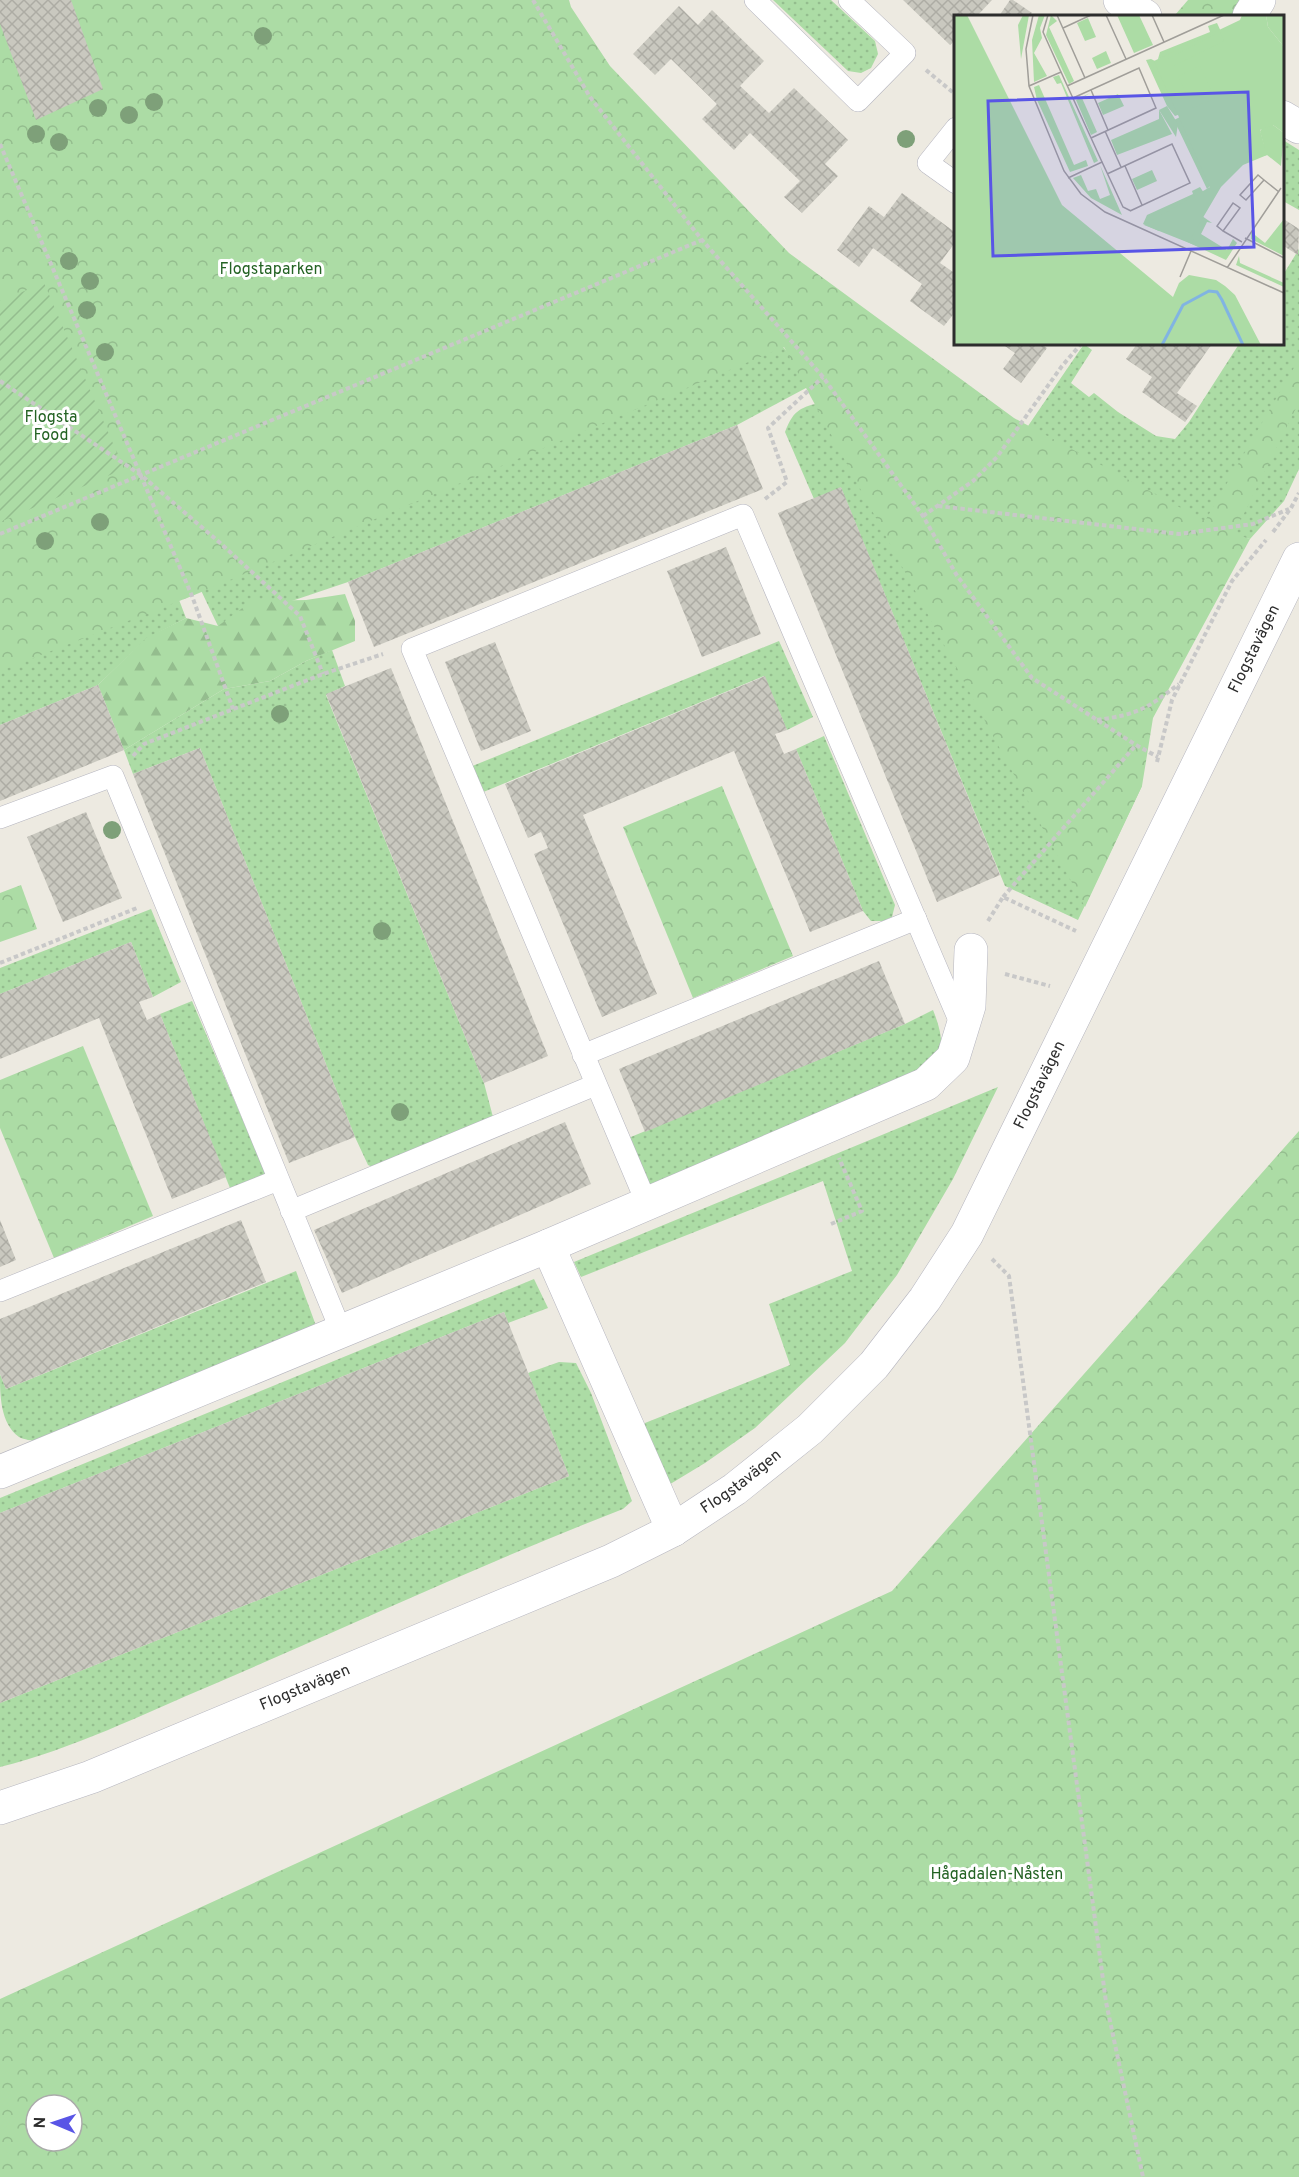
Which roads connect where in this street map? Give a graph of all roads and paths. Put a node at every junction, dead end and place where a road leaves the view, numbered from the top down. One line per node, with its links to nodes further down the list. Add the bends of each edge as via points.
1 (533, 0): 15 (path, via 590,97)
2 (755, 0): 8 (lane, via 858,101)
3 (849, 0): 8 (lane)
4 (1120, 0): 6 (street)
5 (1259, 0): 7 (street)
6 (1143, 15)
7 (1250, 15)
8 (905, 53): 9 (path)
9 (954, 93)
10 (1284, 118): 11 (street)
11 (1299, 127)
12 (954, 130): 14 (lane, via 928,163)
13 (0, 144): 19 (path)
14 (954, 182)
15 (702, 240): 17 (path); 19 (path)
16 (1079, 345): 21 (path, via 997,457 974,481)
17 (823, 377): 23 (path, via 768,428 787,482); 24 (path)
18 (0, 381): 19 (path)
19 (141, 475): 25 (path); 28 (path, via 300,616); 30 (path, via 192,596)
20 (1299, 493): 22 (path)
21 (938, 506): 22 (path, via 1179,534 1253,524); 24 (path)
22 (1291, 508): 29 (path, via 1232,581)
23 (743, 515): 27 (lane); 39 (lane)
24 (923, 516): 31 (path, via 956,574 1032,678)
25 (0, 534)
26 (1299, 559): 52 (street, Flogstavägen)
27 (412, 649): 28 (path, via 373,656); 45 (lane)
28 (323, 674): 30 (path)
29 (1181, 681): 31 (path, via 1149,707 1127,716); 33 (path, via 1172,700)
30 (233, 709): 35 (path, via 144,744)
31 (1096, 720): 32 (path)
32 (1136, 745): 33 (path); 37 (path)
33 (1158, 757): 34 (path)
34 (1156, 764)
35 (113, 776): 36 (lane); 38 (lane)
36 (0, 818)
37 (1003, 897): 40 (path); 41 (path)
38 (163, 898): 42 (path); 48 (lane)
39 (916, 919): 44 (lane); 45 (lane)
40 (1082, 934)
41 (971, 950): 43 (path, via 997,972); 44 (street, via 969,1006)
42 (0, 963)
43 (1056, 987)
44 (962, 1027): 47 (street, via 953,1058 926,1084)
45 (583, 1055): 46 (lane)
46 (595, 1085): 49 (lane); 50 (lane)
47 (826, 1126): 49 (street); 51 (path, via 862,1211)
48 (278, 1180): 50 (lane); 54 (lane)
49 (646, 1204): 53 (street)
50 (291, 1211): 55 (lane)
51 (831, 1224)
52 (967, 1234): 57 (street, Flogstavägen, via 925,1299 874,1365 810,1429 735,1489); 59 (path, via 1009,1276 1106,2002)
53 (548, 1246): 55 (street); 57 (street)
54 (0, 1291)
55 (341, 1331): 56 (street)
56 (2, 1466)
57 (673, 1530): 58 (street, Flogstavägen, via 611,1561 92,1777)
58 (0, 1808)
59 (1143, 2177)

